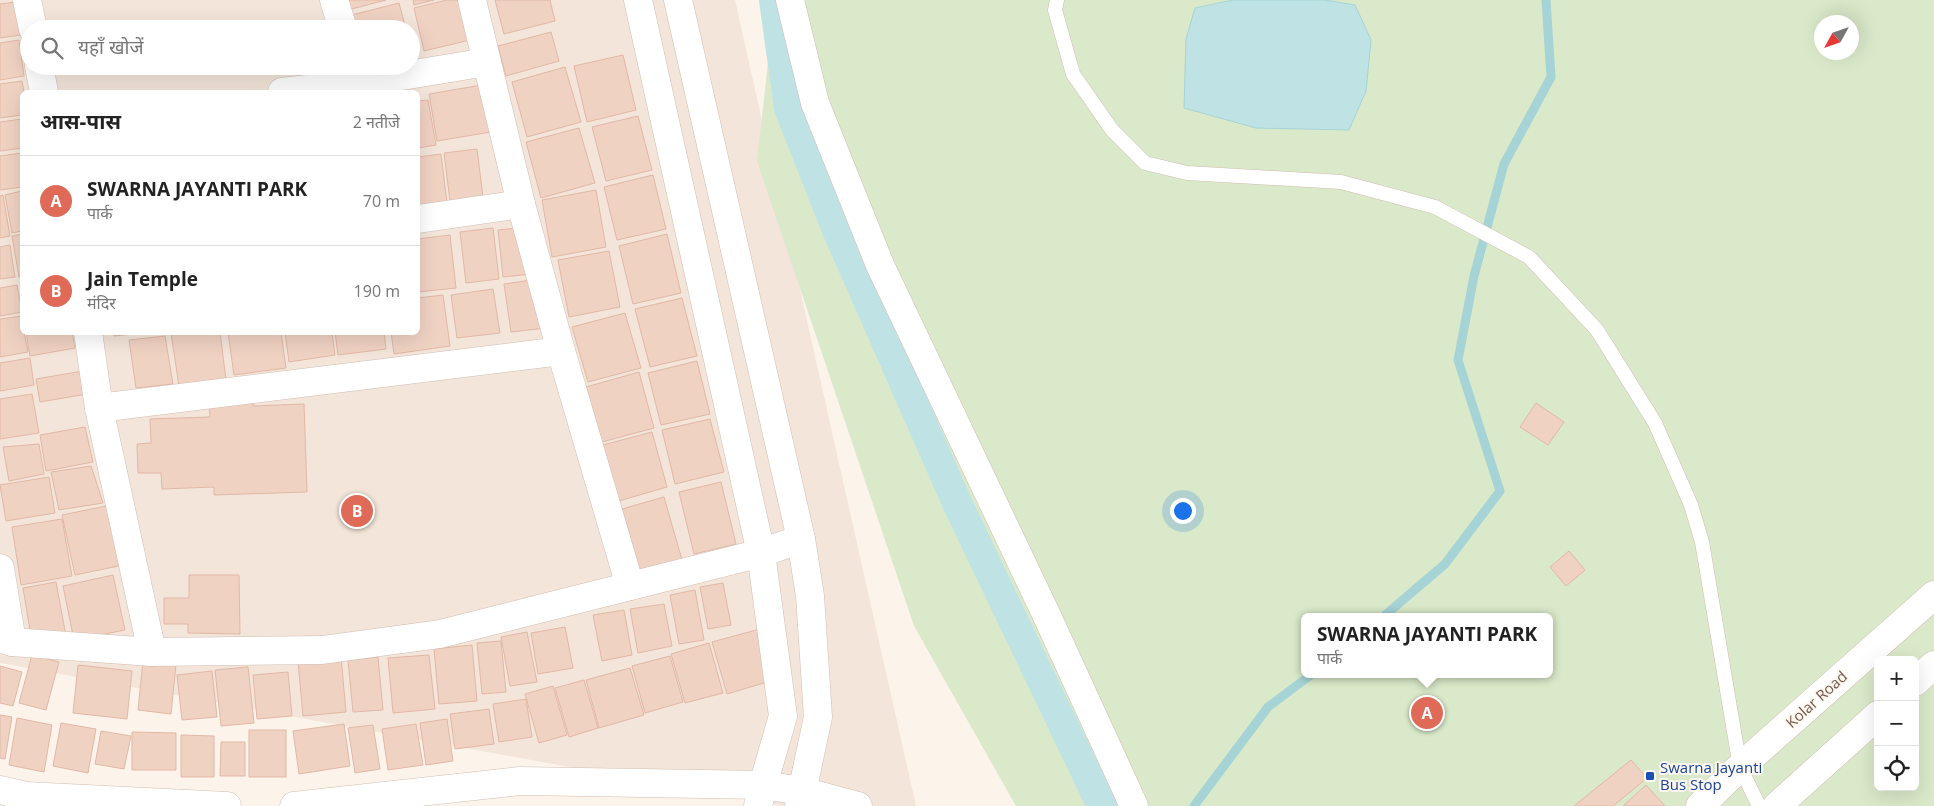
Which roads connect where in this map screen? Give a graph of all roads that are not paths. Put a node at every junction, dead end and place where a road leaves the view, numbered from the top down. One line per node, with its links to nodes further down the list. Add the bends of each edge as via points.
1 (27, 0): 8 (street)
2 (334, 0): 9 (street)
3 (472, 0): 10 (street)
4 (638, 0): 22 (street)
5 (678, 0): 21 (street)
6 (790, 0): 38 (street, via 815,103 880,265)
7 (1057, 0): 31 (lane, via 1055,10 1073,74 1112,130 1145,163 1188,173 1341,182 1435,207 1528,257 1597,330 1655,423 1692,505 1702,542)
8 (30, 20)
9 (340, 20)
10 (487, 62): 11 (street); 16 (street)
11 (420, 69)
12 (41, 75): 14 (street)
13 (356, 75): 15 (street)
14 (44, 90)
15 (291, 90)
16 (521, 204): 17 (street); 19 (street)
17 (420, 219)
18 (88, 335): 20 (street)
19 (561, 351): 20 (street); 24 (street)
20 (99, 408): 27 (street)
21 (801, 539): 22 (street); 34 (street, via 810,596 818,717)
22 (761, 552): 24 (street); 33 (street, via 783,716)
23 (0, 568): 26 (street)
24 (630, 586): 27 (street, via 440,634 322,650)
25 (1934, 595): 31 (street, Kolar Road)
26 (6, 640): 27 (street)
27 (152, 652)
28 (1934, 665): 29 (street)
29 (1919, 678)
30 (1874, 719): 41 (street)
31 (1740, 767): 39 (street, Kolar Road); 40 (lane)
32 (0, 790): 35 (street, via 26,796)
33 (761, 795): 34 (street); 36 (street, via 520,781)
34 (800, 799): 37 (street)
35 (227, 806)
36 (294, 806)
37 (858, 806)
38 (1134, 806)
39 (1700, 806)
40 (1759, 806)
41 (1777, 806)

